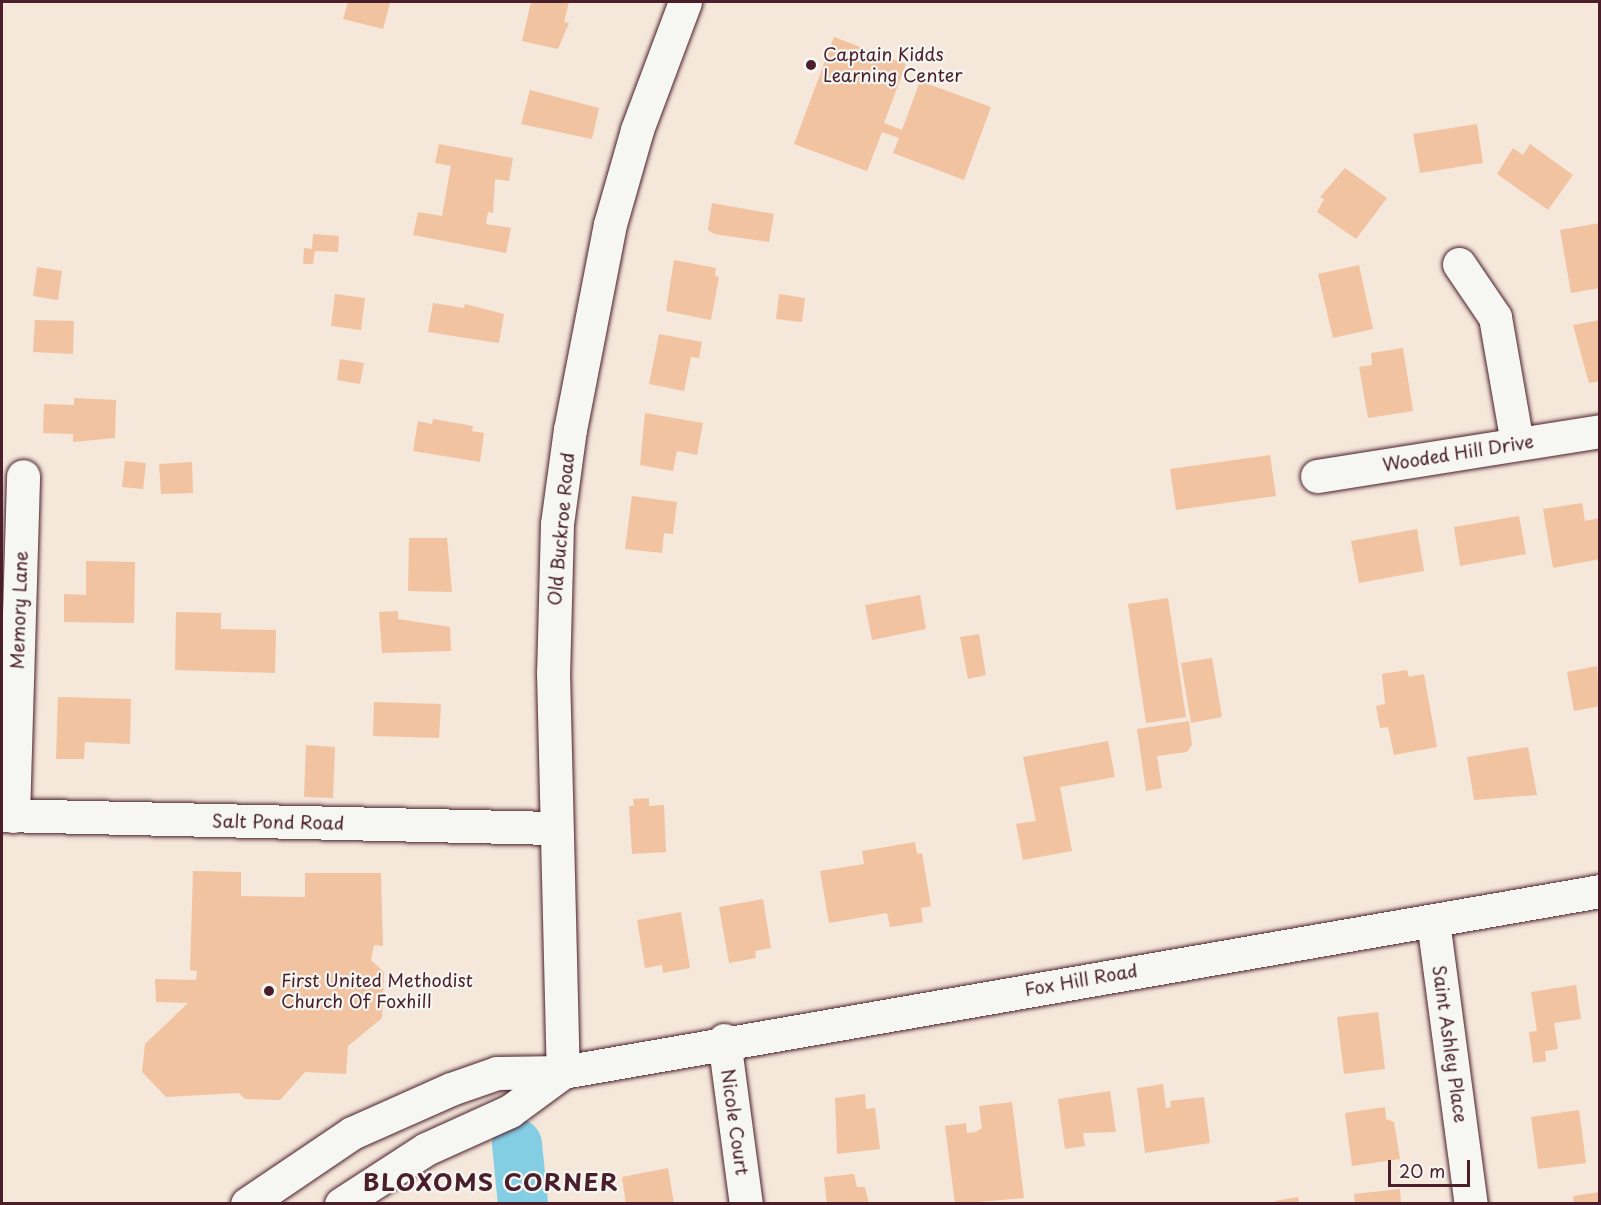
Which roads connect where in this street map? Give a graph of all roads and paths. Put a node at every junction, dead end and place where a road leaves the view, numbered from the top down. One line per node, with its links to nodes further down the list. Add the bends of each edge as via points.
1 (685, 2): 8 (main road, Old Buckroe Road, via 637,130 610,224 570,429 554,583)
2 (1459, 264): 4 (main road, via 1495,317)
3 (1599, 430): 4 (main road, Wooded Hill Drive)
4 (1516, 443): 6 (main road, Wooded Hill Drive)
5 (23, 476): 7 (main road, Memory Lane)
6 (1317, 476)
7 (7, 815): 8 (main road, Salt Pond Road)
8 (555, 828): 12 (main road, Old Buckroe Road)
9 (1599, 891): 10 (main road, Fox Hill Road)
10 (1433, 921): 11 (main road, Fox Hill Road); 16 (main road, Saint Ashley Place)
11 (724, 1041): 12 (main road, Fox Hill Road); 15 (main road, Nicole Court)
12 (563, 1072): 13 (main road, Fox Hill Road, via 496,1073 450,1089 352,1133); 14 (main road, via 510,1111 426,1149)
13 (247, 1203)
14 (341, 1203)
15 (746, 1203)
16 (1471, 1203)

